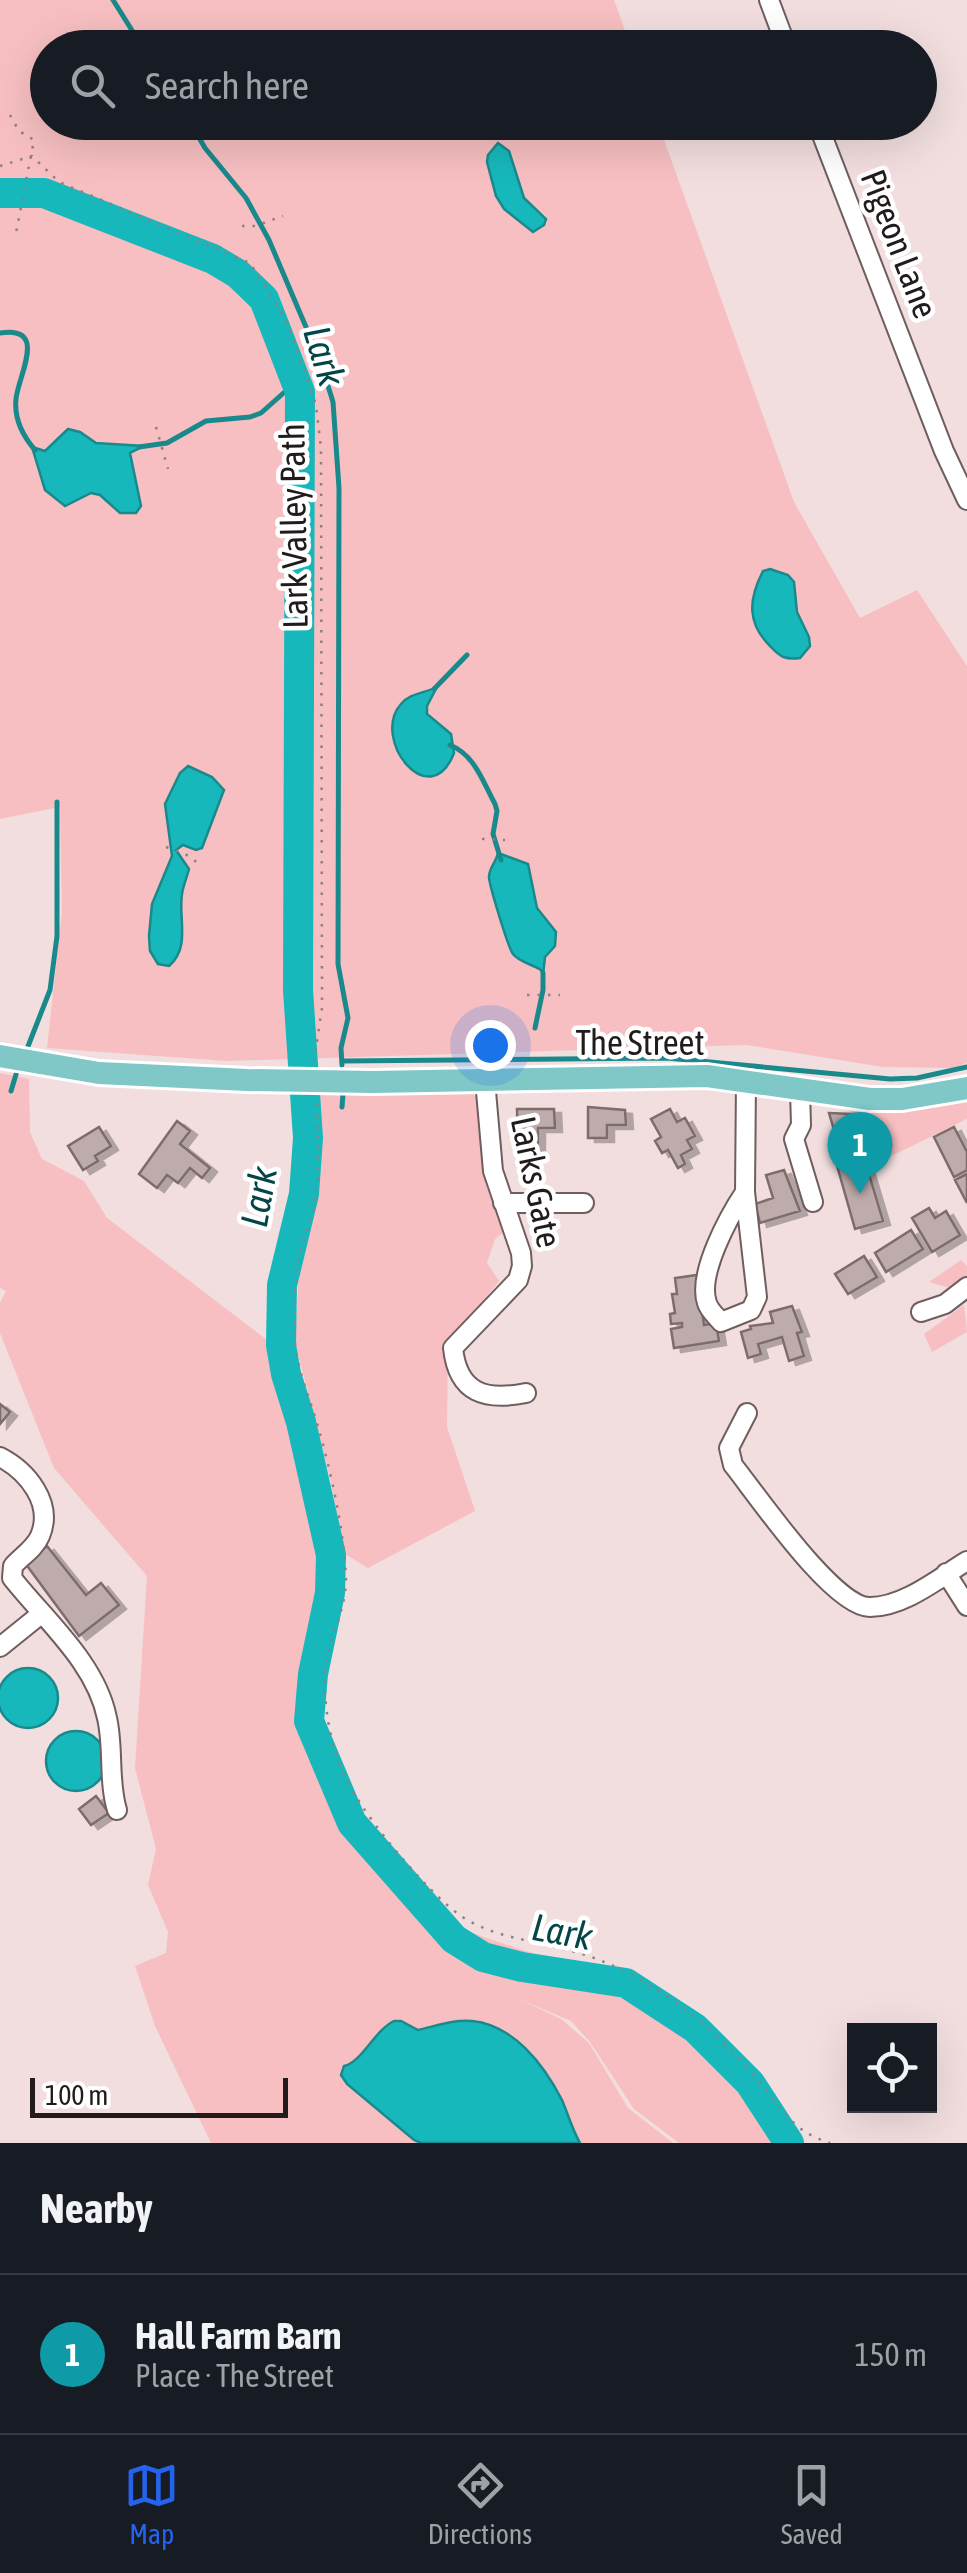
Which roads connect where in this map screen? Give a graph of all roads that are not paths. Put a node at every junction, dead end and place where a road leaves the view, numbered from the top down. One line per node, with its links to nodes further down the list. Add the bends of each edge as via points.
1 (769, 0): 2 (street)
2 (781, 30)
3 (823, 140): 4 (street, Pigeon Lane)
4 (967, 500)
5 (11, 1059): 6 (main road, The Street, via 113,1074)
6 (484, 1080): 7 (main road, The Street); 12 (street, Larks Gate)
7 (746, 1080): 9 (main road, The Street); 10 (street)
8 (967, 1088): 9 (main road, The Street, via 902,1098)
9 (800, 1090): 11 (street, via 801,1125 794,1139)
10 (745, 1192): 10 (street, via 705,1284 707,1302 721,1322 751,1310 757,1297)
11 (812, 1202)
12 (503, 1203): 13 (street); 16 (street, Larks Gate, via 521,1253 518,1280 453,1348 454,1362 483,1395)
13 (584, 1203)
14 (967, 1287): 15 (street)
15 (921, 1312)
16 (526, 1393)
17 (746, 1413): 20 (street, via 729,1448 733,1465 847,1600 866,1608 894,1603)
18 (0, 1457): 22 (street, via 16,1466 40,1500 42,1533 11,1572)
19 (965, 1563): 20 (street)
20 (946, 1574): 21 (street)
21 (967, 1606)
22 (41, 1614): 23 (street); 24 (street, via 102,1695)
23 (0, 1647)
24 (117, 1810)

